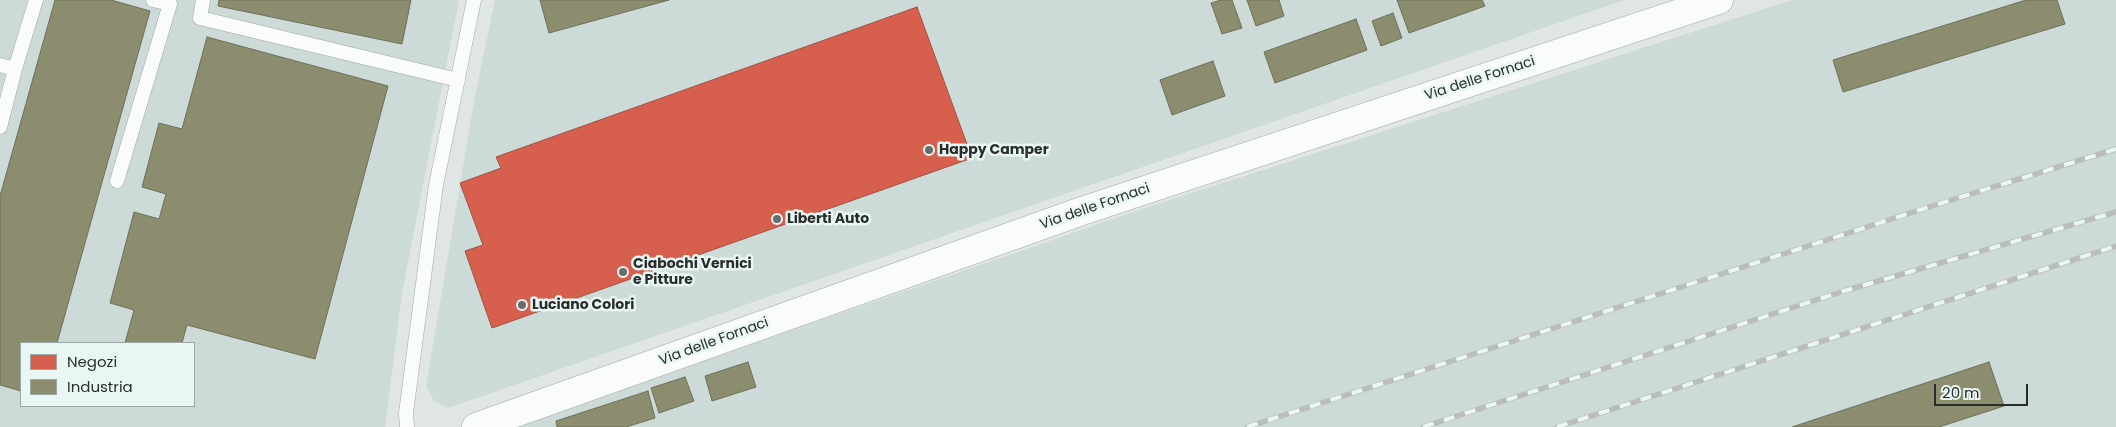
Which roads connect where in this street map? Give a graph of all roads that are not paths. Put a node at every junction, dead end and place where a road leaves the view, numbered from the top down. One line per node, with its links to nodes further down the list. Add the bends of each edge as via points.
1 (36, 0): 7 (lane)
2 (153, 0): 10 (lane, via 170,4)
3 (203, 0): 8 (lane, via 200,18)
4 (474, 0): 8 (lane)
5 (1719, 0): 12 (main road, Via delle Fornaci, via 1082,211)
6 (0, 65): 7 (lane)
7 (15, 70): 9 (lane)
8 (458, 80): 11 (lane, via 436,185 406,413)
9 (0, 127)
10 (117, 181)
11 (407, 427)
12 (476, 427)

